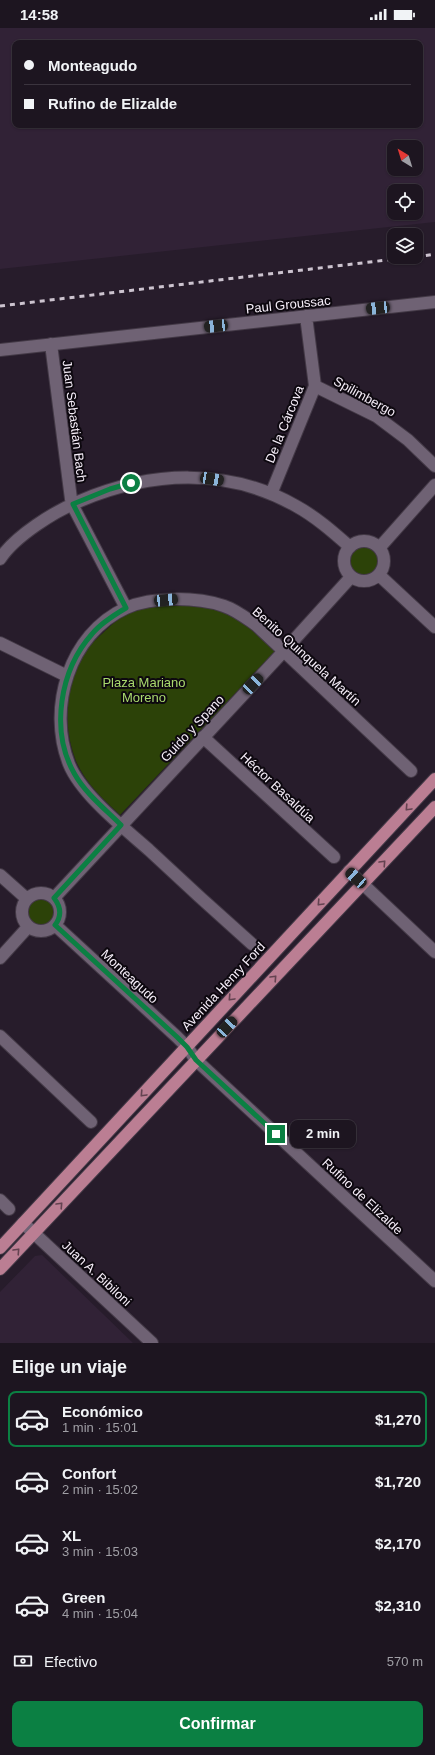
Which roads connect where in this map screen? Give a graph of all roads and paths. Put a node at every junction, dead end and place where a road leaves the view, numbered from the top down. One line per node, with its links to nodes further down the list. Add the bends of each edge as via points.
1 (435, 302): 2 (street, Paul Groussac)
2 (306, 316): 3 (street, Paul Groussac); 5 (street, De la Cárcova)
3 (52, 344): 4 (street, Paul Groussac); 9 (street, Juan Sebastián Bach)
4 (0, 350)
5 (315, 386): 6 (street, Spilimbergo, via 376,416 408,440); 8 (street, De la Cárcova)
6 (435, 466)
7 (435, 485): 11 (street)
8 (271, 494): 9 (street, via 240,484 212,479 168,478 131,483); 10 (street, via 313,517)
9 (73, 504): 12 (street, via 47,518); 15 (street, Juan Sebastián Bach)
10 (350, 547): 11 (street, via 355,542 368,541); 14 (street, via 346,552 344,565)
11 (380, 547): 13 (street, via 385,560)
12 (1, 557)
13 (379, 575): 14 (street, via 370,581); 16 (street)
14 (351, 577): 18 (street, Guido y Spano)
15 (126, 608): 18 (street, Benito Quinquela Martín, via 178,600 197,600 225,607 256,625); 19 (street, Benito Quinquela Martín, via 92,633 82,646)
16 (435, 627)
17 (0, 643): 19 (street)
18 (283, 652): 20 (street, Guido y Spano); 21 (street, Benito Quinquela Martín)
19 (67, 676): 24 (street, Benito Quinquela Martín, via 62,696 61,723 70,764 90,794)
20 (203, 737): 24 (street, Guido y Spano); 25 (street, Héctor Basaldúa)
21 (411, 771)
22 (435, 779): 26 (main road, Avenida Henry Ford, one-way to 26)
23 (435, 807): 28 (main road, one-way to 23)
24 (121, 825): 29 (street, Guido y Spano); 33 (street, Benito Quinquela Martín)
25 (334, 857)
26 (349, 871): 28 (street); 37 (main road, Avenida Henry Ford, one-way to 37)
27 (0, 875): 30 (street)
28 (363, 884): 34 (street); 38 (main road, one-way to 28)
29 (54, 898): 30 (street, via 43,893); 31 (street, via 60,911)
30 (27, 899): 32 (street, via 22,910 24,922)
31 (55, 925): 32 (street, via 45,931); 37 (street, Monteagudo)
32 (28, 927): 35 (street)
33 (252, 944)
34 (435, 952)
35 (0, 958)
36 (0, 1036): 39 (street)
37 (187, 1047): 38 (street, Rufino de Elizalde); 42 (main road, Avenida Henry Ford, one-way to 42)
38 (196, 1060): 43 (main road, one-way to 38); 46 (street, Rufino de Elizalde)
39 (91, 1122)
40 (0, 1200): 41 (street)
41 (9, 1209)
42 (23, 1224): 43 (street, Juan A. Bibiloni); 44 (main road, Avenida Henry Ford)
43 (34, 1234): 45 (main road, one-way to 43); 47 (street, Juan A. Bibiloni)
44 (0, 1248)
45 (0, 1269)
46 (435, 1281)
47 (152, 1343)

